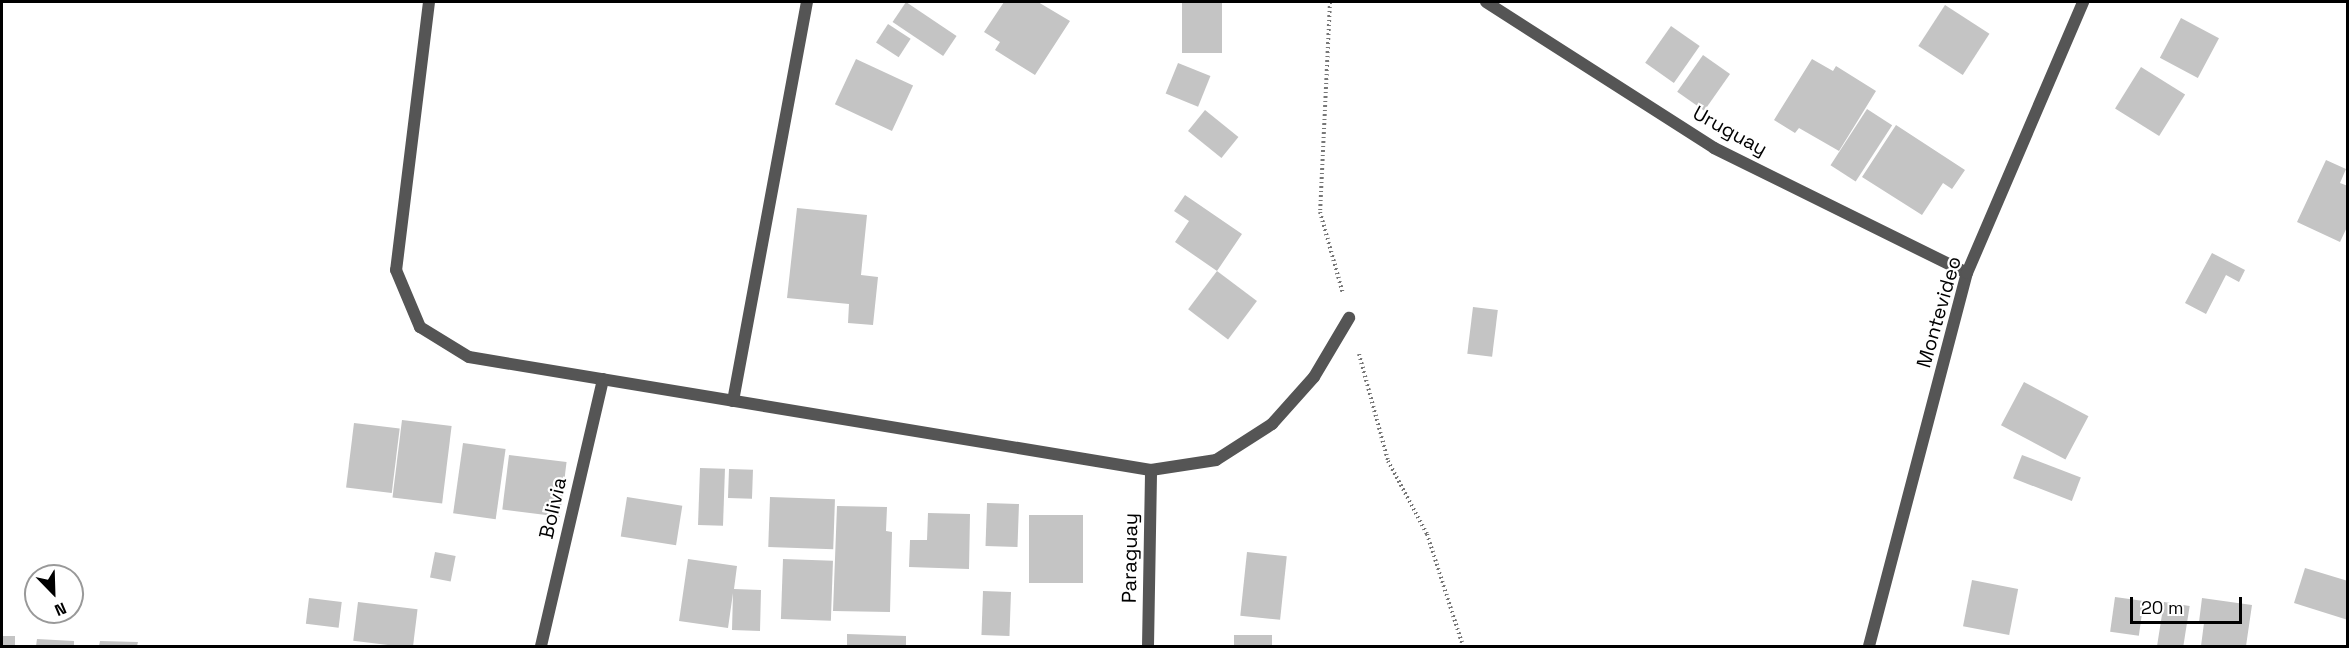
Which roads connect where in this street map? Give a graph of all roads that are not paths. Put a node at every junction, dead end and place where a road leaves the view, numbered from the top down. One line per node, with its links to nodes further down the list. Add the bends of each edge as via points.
1 (429, 2): 7 (street, via 396,270 420,327 469,357)
2 (807, 2): 8 (street)
3 (1486, 2): 5 (street, Uruguay, via 1714,148)
4 (2083, 2): 5 (street, Montevideo)
5 (1967, 273): 12 (street, Montevideo)
6 (1349, 318): 9 (street, via 1314,377 1272,424 1216,460)
7 (603, 379): 8 (street); 10 (street, Bolivia)
8 (733, 401): 9 (street)
9 (1151, 470): 11 (street, Paraguay)
10 (541, 646)
11 (1148, 646)
12 (1869, 646)

